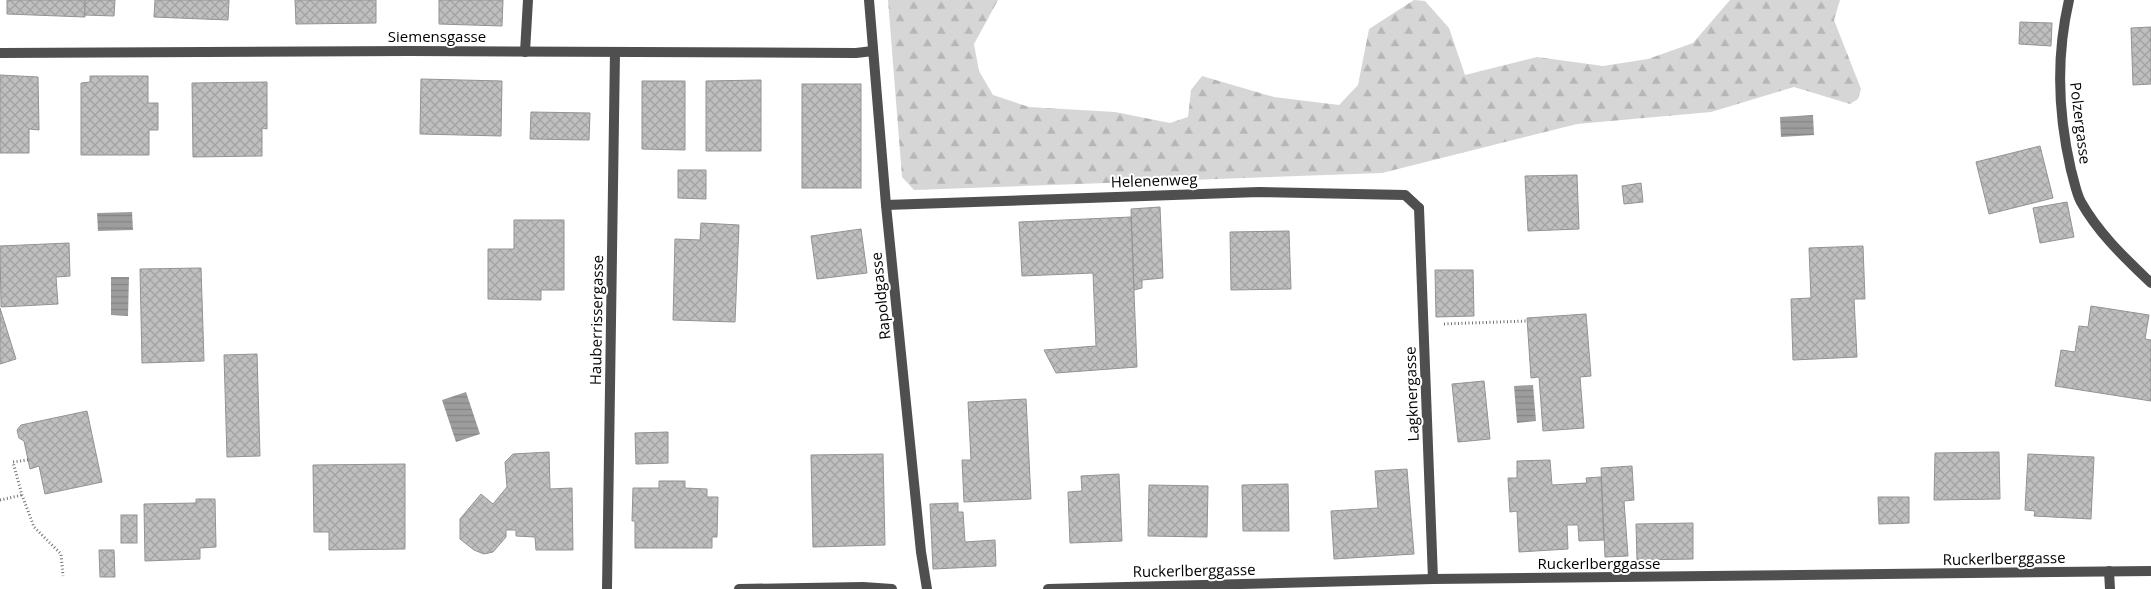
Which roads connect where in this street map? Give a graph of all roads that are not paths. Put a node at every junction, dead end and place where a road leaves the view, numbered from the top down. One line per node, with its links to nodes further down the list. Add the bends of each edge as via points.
1 (528, 0): 6 (street)
2 (869, 0): 4 (street, Rapoldgasse)
3 (2069, 0): 10 (street, Polzergasse, via 2059,63 2066,148 2074,181 2080,201 2107,239)
4 (873, 51): 7 (street, Siemensgasse); 8 (street, Rapoldgasse)
5 (0, 52): 6 (street, Siemensgasse)
6 (526, 52): 7 (street, Siemensgasse)
7 (615, 52): 14 (street, Hauberrissergasse)
8 (886, 205): 9 (street, Helenenweg, via 1259,192 1405,195); 17 (street, Rapoldgasse)
9 (1419, 208): 13 (street, Lagknergasse)
10 (2151, 283)
11 (2109, 571): 12 (street, Ruckerlberggasse); 13 (street, Ruckerlberggasse); 19 (street)
12 (2151, 571)
13 (1433, 579): 18 (street, Ruckerlberggasse)
14 (607, 589)
15 (738, 589): 16 (street)
16 (892, 589)
17 (927, 589)
18 (1048, 589)
19 (2110, 589)

